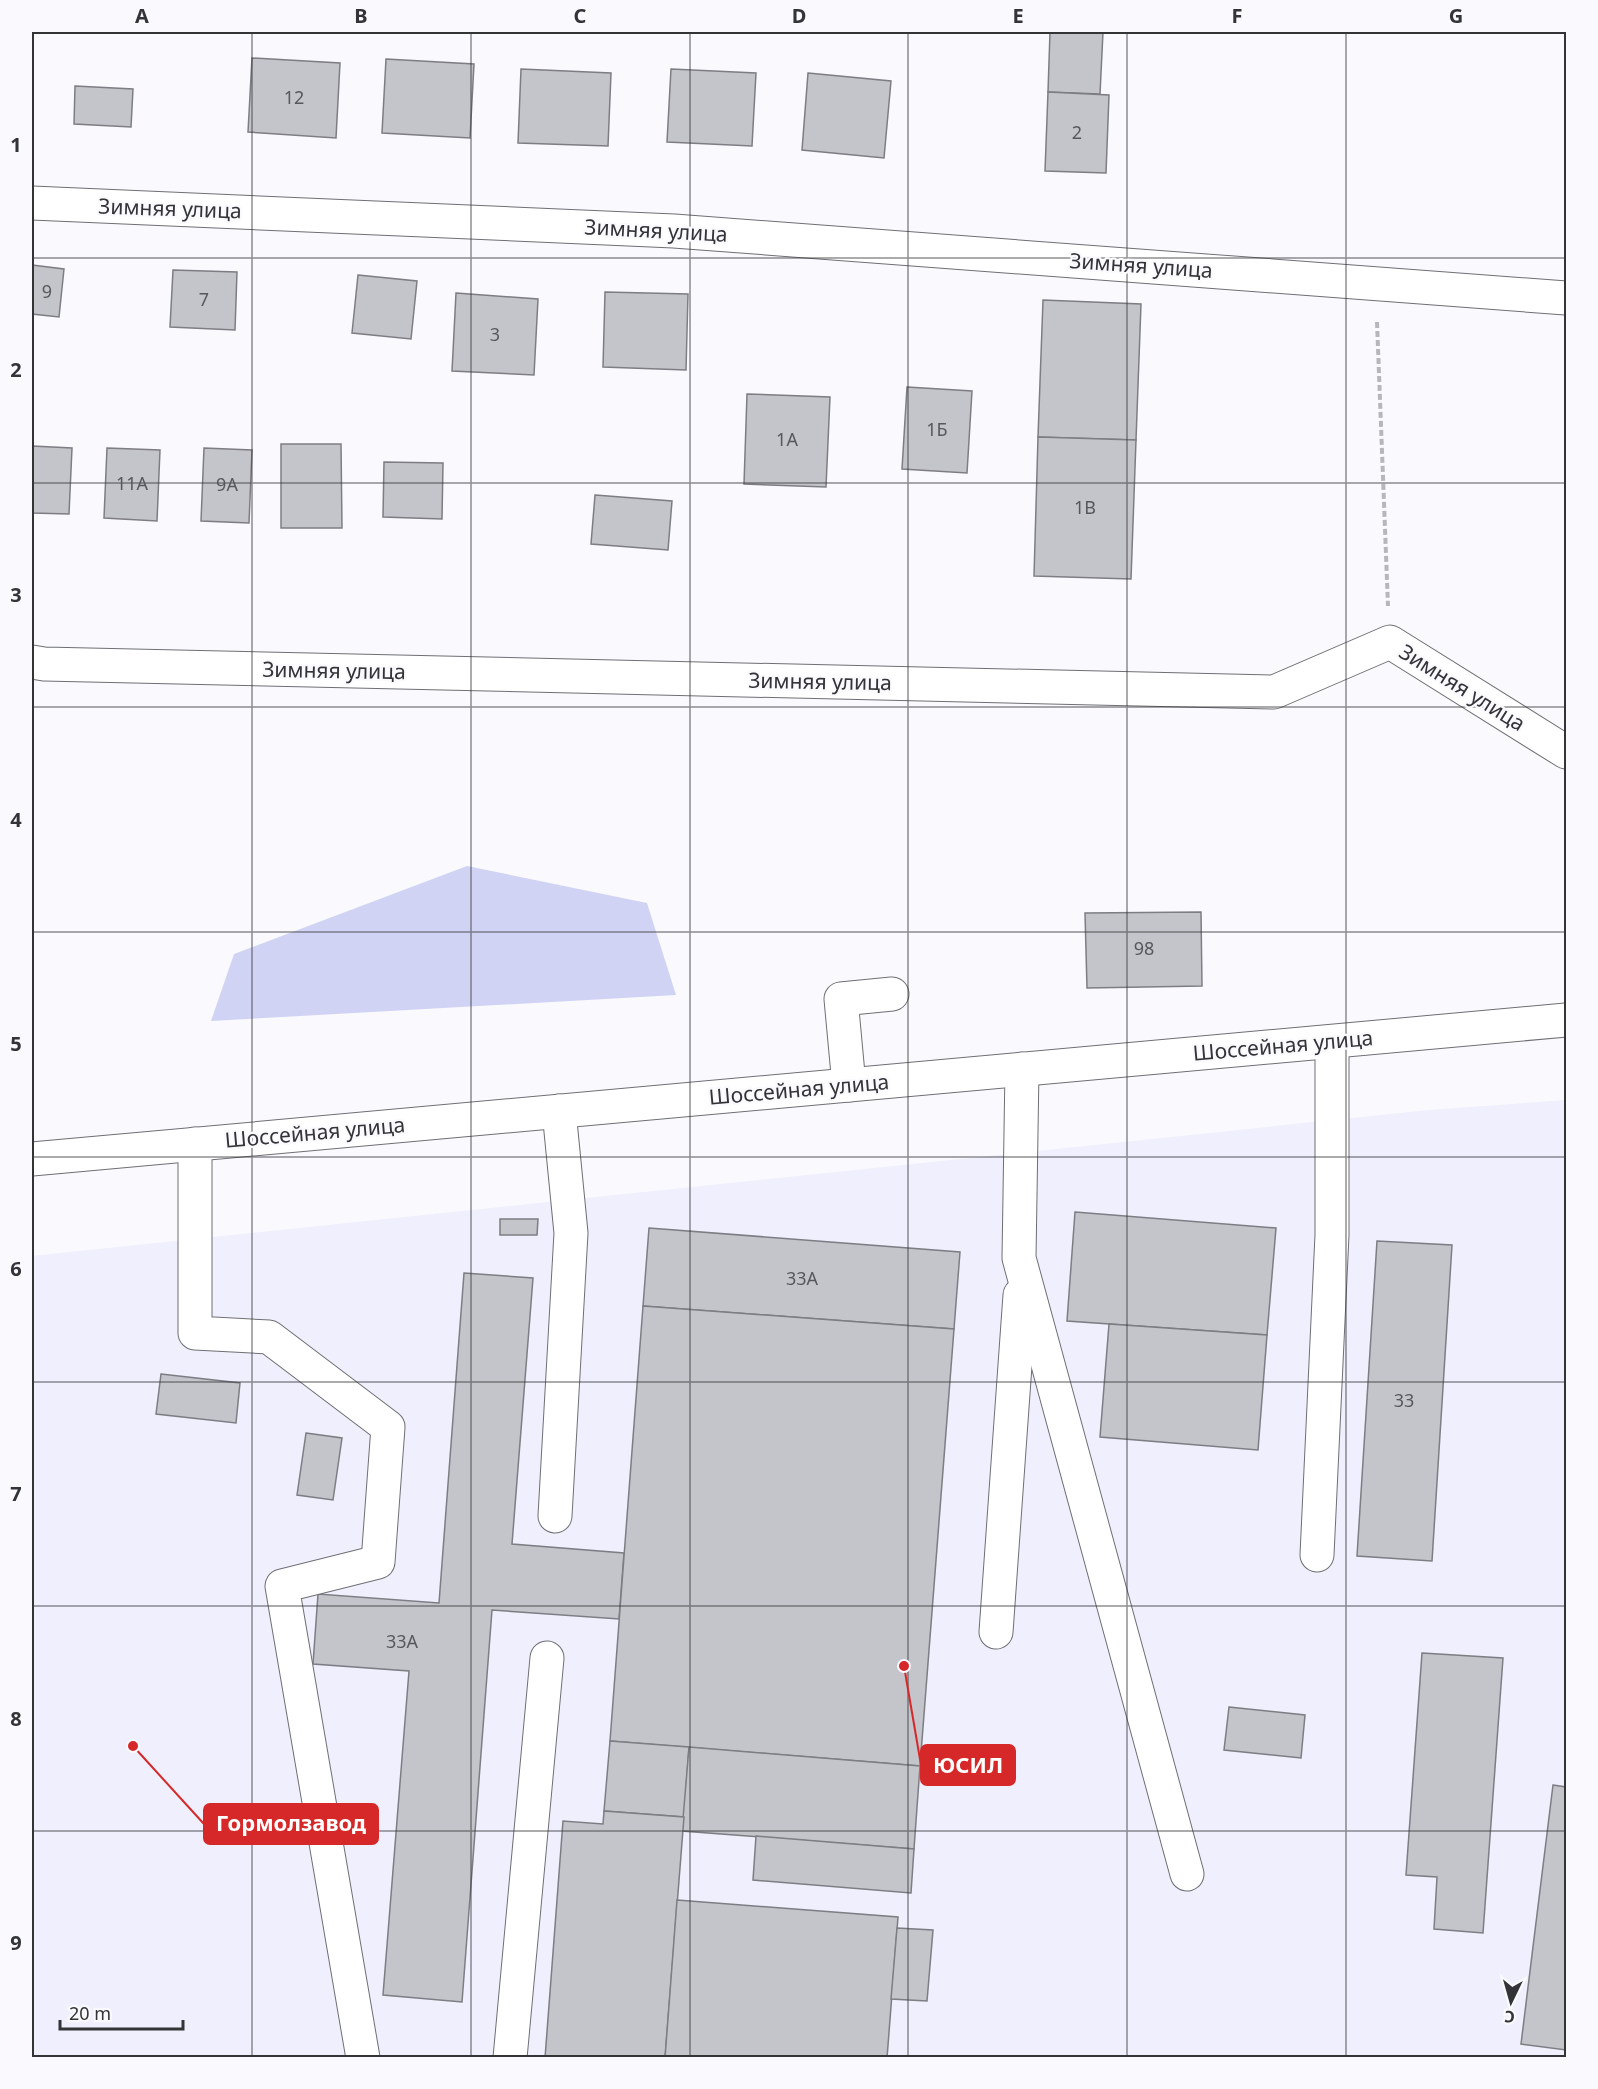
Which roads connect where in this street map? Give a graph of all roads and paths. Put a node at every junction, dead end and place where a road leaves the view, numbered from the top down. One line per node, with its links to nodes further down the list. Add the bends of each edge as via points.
1 (32, 203): 2 (main road, Зимняя улица, via 674,231)
2 (1375, 283): 3 (main road, Зимняя улица); 4 (path)
3 (1566, 298)
4 (1390, 642): 5 (main road, Зимняя улица, via 1274,692); 6 (main road, Зимняя улица)
5 (32, 662)
6 (1566, 752)
7 (892, 994): 11 (main road, via 841,999)
8 (1566, 1020): 9 (main road, Шоссейная улица)
9 (1332, 1042): 10 (main road, Шоссейная улица); 17 (main road, via 1332,1235)
10 (1022, 1069): 11 (main road, Шоссейная улица); 15 (main road)
11 (849, 1085): 12 (main road, Шоссейная улица)
12 (559, 1111): 13 (main road, Шоссейная улица); 16 (main road, via 571,1233)
13 (195, 1144): 14 (main road, Шоссейная улица); 21 (main road, via 195,1334 269,1337 388,1427 378,1562 282,1586)
14 (32, 1159)
15 (1022, 1269): 18 (main road); 20 (main road)
16 (555, 1516)
17 (1317, 1555)
18 (996, 1632)
19 (547, 1658): 22 (main road)
20 (1187, 1874)
21 (363, 2058)
22 (510, 2058)

